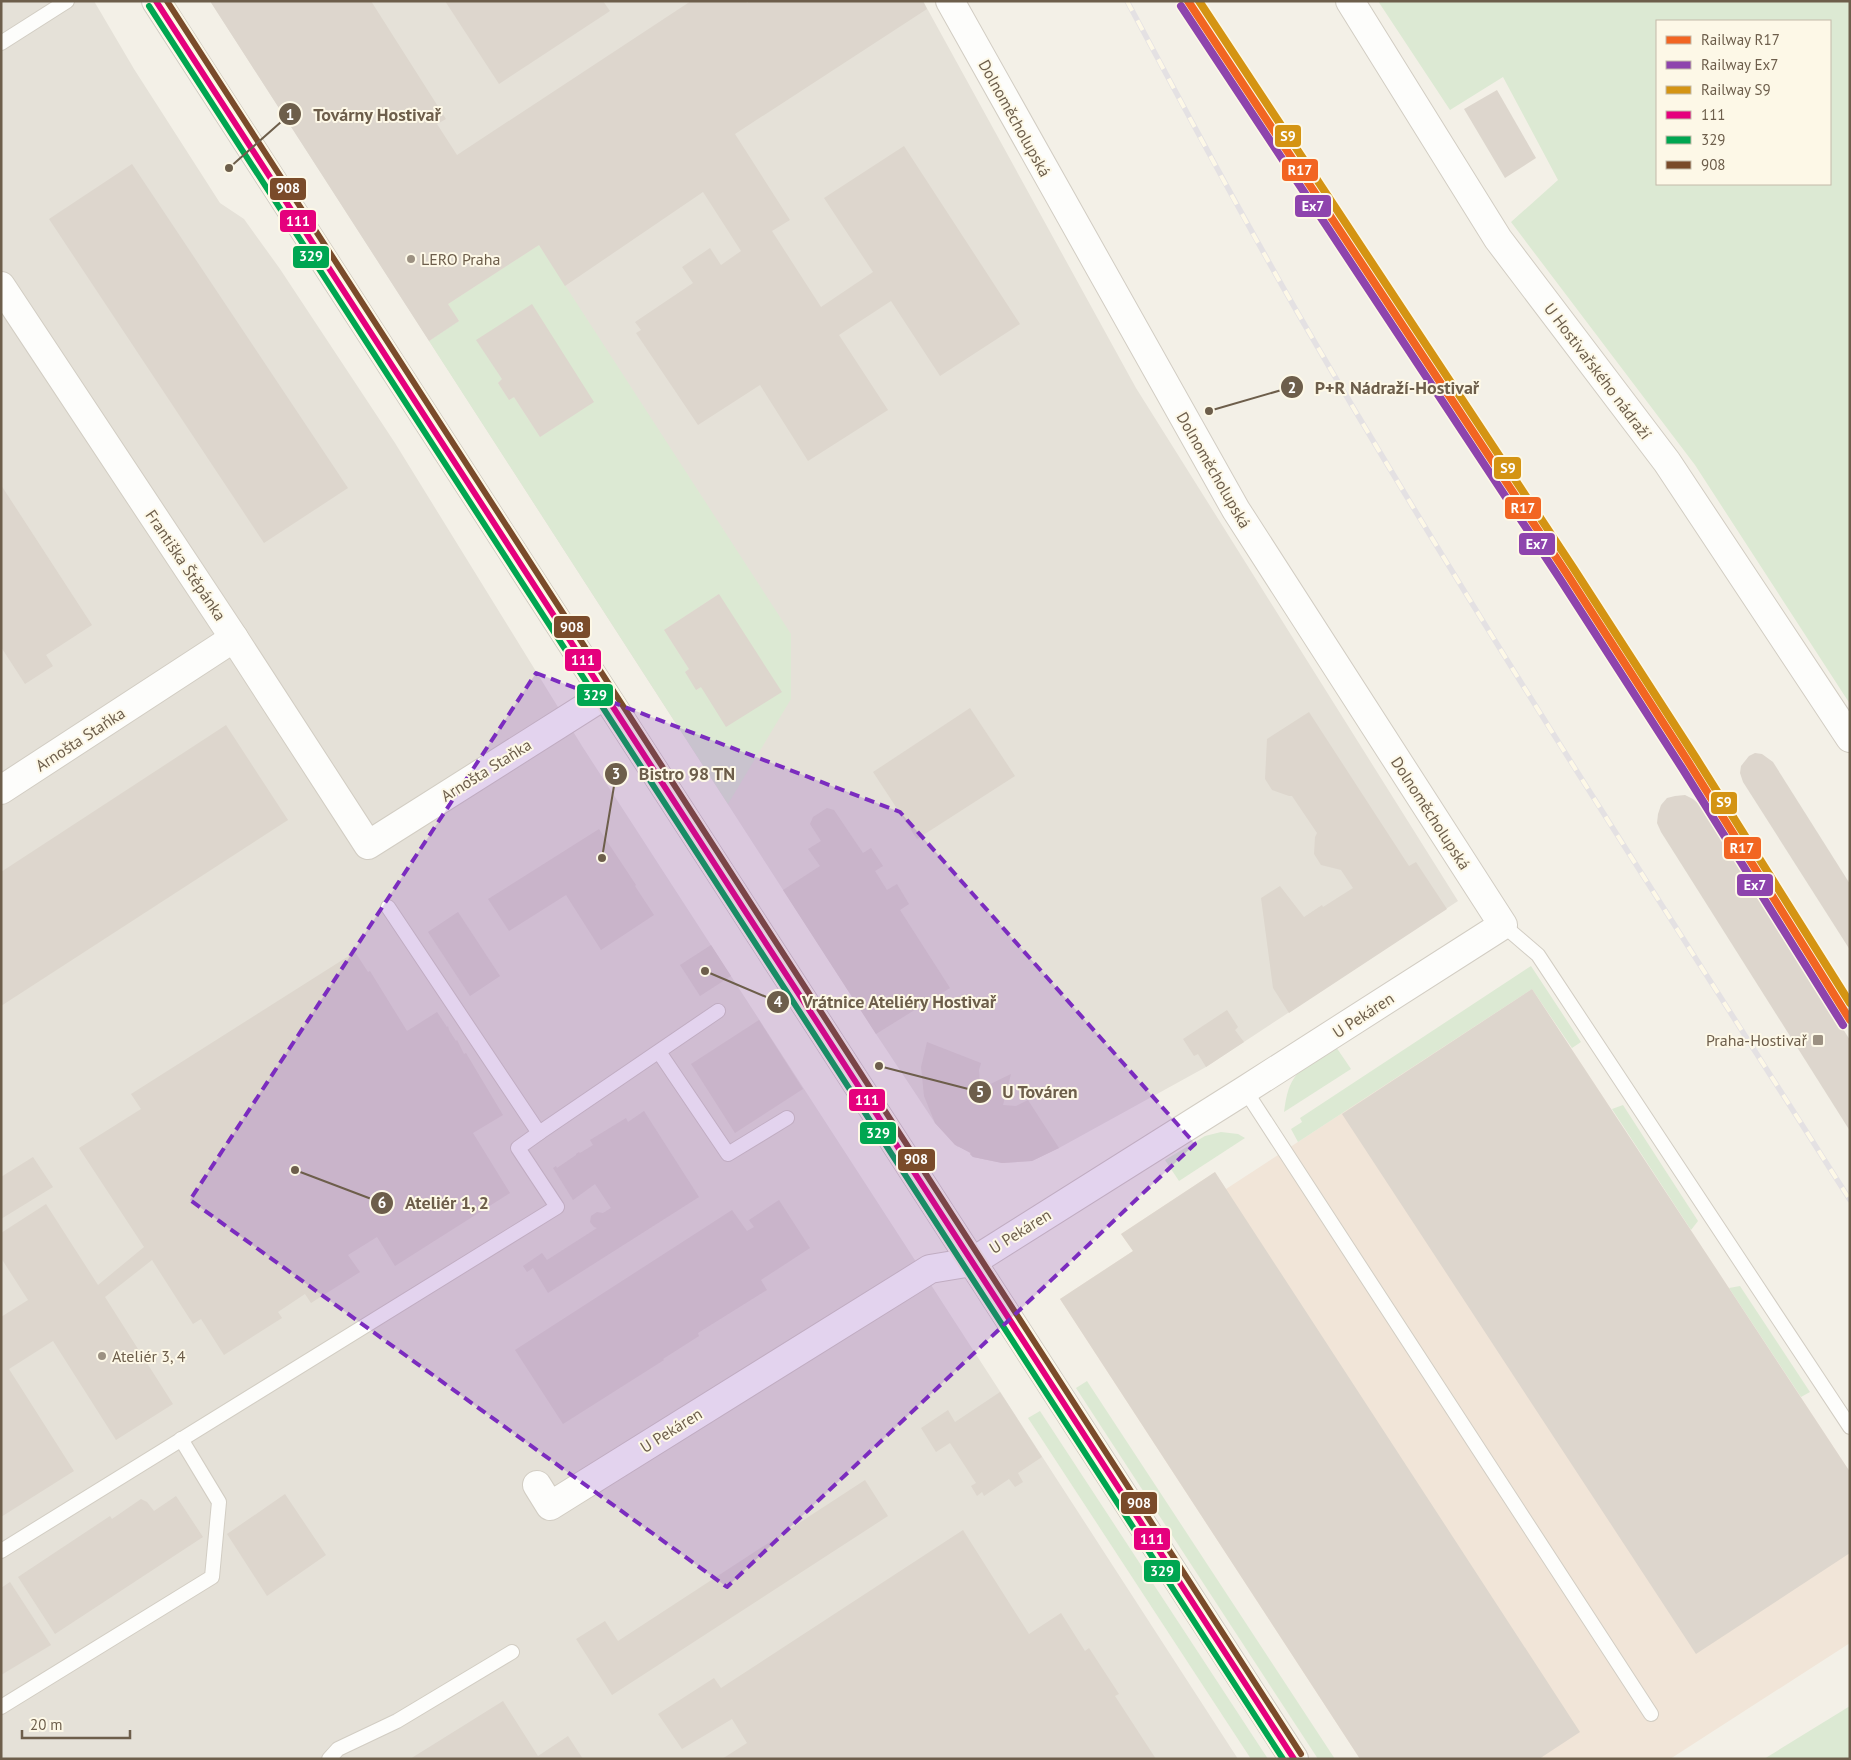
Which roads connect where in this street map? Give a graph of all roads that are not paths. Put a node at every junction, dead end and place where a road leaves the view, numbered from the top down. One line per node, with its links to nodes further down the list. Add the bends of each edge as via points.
1 (67, 1): 5 (lane)
2 (156, 1): 8 (street)
3 (950, 1): 13 (street, Dolnoměcholupská, via 1236,510)
4 (1350, 1): 9 (street, U Hostivařského nádraží, via 1498,238 1667,462)
5 (1, 43)
6 (1, 286): 7 (street, Františka Štěpánka)
7 (234, 638): 10 (street, Arnošta Staňka); 11 (street, Františka Štěpánka)
8 (605, 695): 11 (street, Arnošta Staňka); 19 (street)
9 (1850, 738)
10 (1, 790)
11 (368, 845)
12 (388, 907): 18 (lane)
13 (1503, 925): 16 (street, U Pekáren); 20 (lane, via 1538,955)
14 (718, 1011): 15 (lane)
15 (659, 1052): 17 (lane, via 728,1154); 18 (lane)
16 (1245, 1090): 19 (street, U Pekáren); 26 (lane)
17 (787, 1118)
18 (539, 1133): 21 (lane, via 518,1148 558,1207)
19 (972, 1262): 22 (street, U Pekáren, via 930,1269 550,1506); 28 (street)
20 (1850, 1427)
21 (181, 1439): 23 (lane); 25 (lane, via 219,1502 212,1577)
22 (537, 1485)
23 (1, 1551)
24 (512, 1652): 27 (lane, via 397,1721 338,1749)
25 (1, 1707)
26 (1652, 1714)
27 (328, 1759)
28 (1294, 1759)

